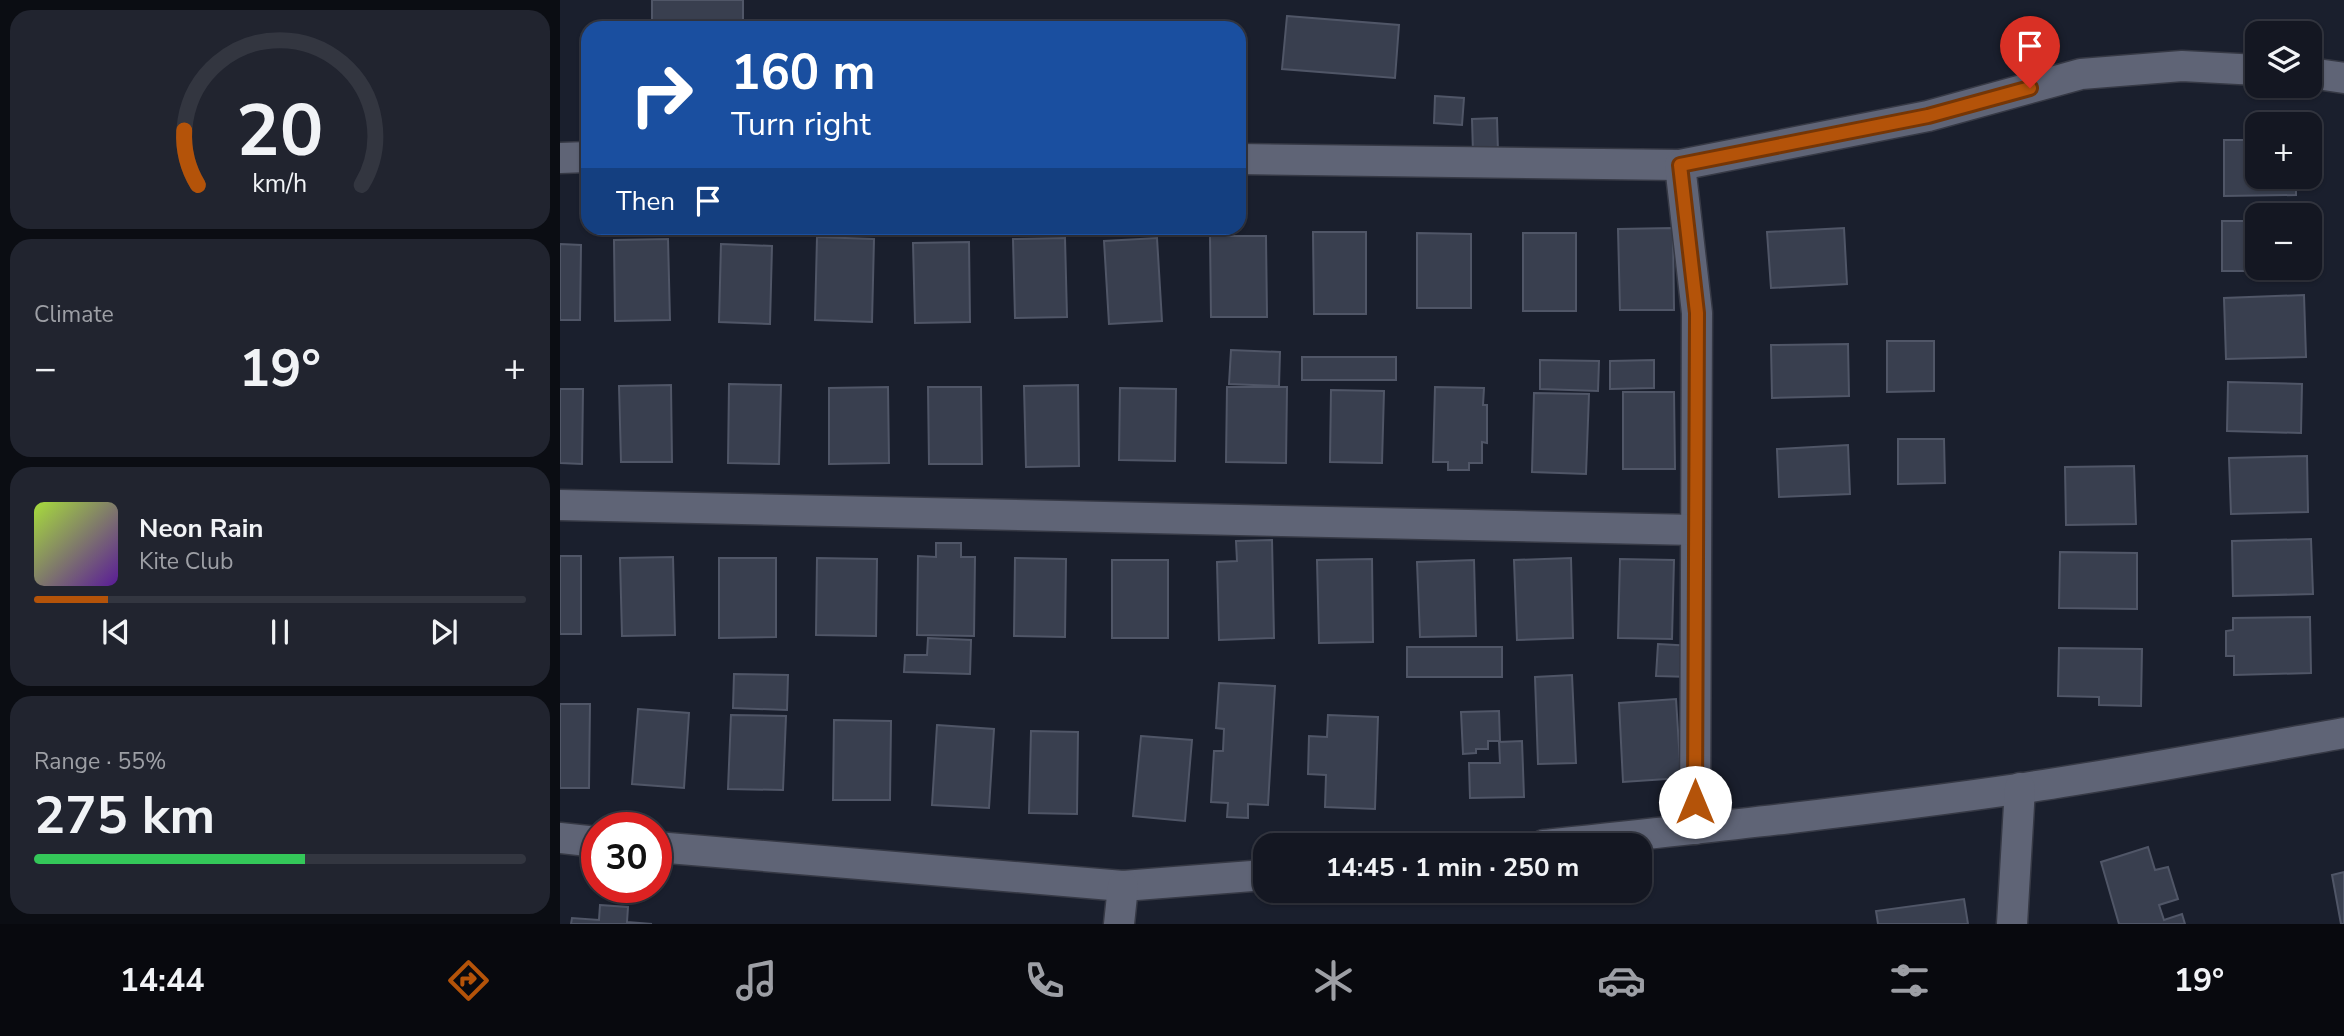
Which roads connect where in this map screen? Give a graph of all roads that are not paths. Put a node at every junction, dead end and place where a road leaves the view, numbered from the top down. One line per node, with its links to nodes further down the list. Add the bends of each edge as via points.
1 (2245, 69): 7 (street, via 2182,66 2081,74 1928,116)
2 (2322, 75): 3 (street)
3 (2344, 78)
4 (581, 157): 5 (street)
5 (560, 158)
6 (1246, 159): 7 (street)
7 (1680, 165): 9 (street, via 1697,313)
8 (560, 505): 9 (street)
9 (1695, 530): 12 (street)
10 (2344, 733): 11 (street)
11 (2020, 788): 12 (street); 20 (street)
12 (1695, 829): 13 (street)
13 (1652, 834)
14 (560, 838): 15 (street)
15 (581, 840)
16 (672, 848): 18 (street)
17 (1253, 876): 18 (street)
18 (1123, 886): 19 (street)
19 (1119, 924)
20 (2012, 924)

